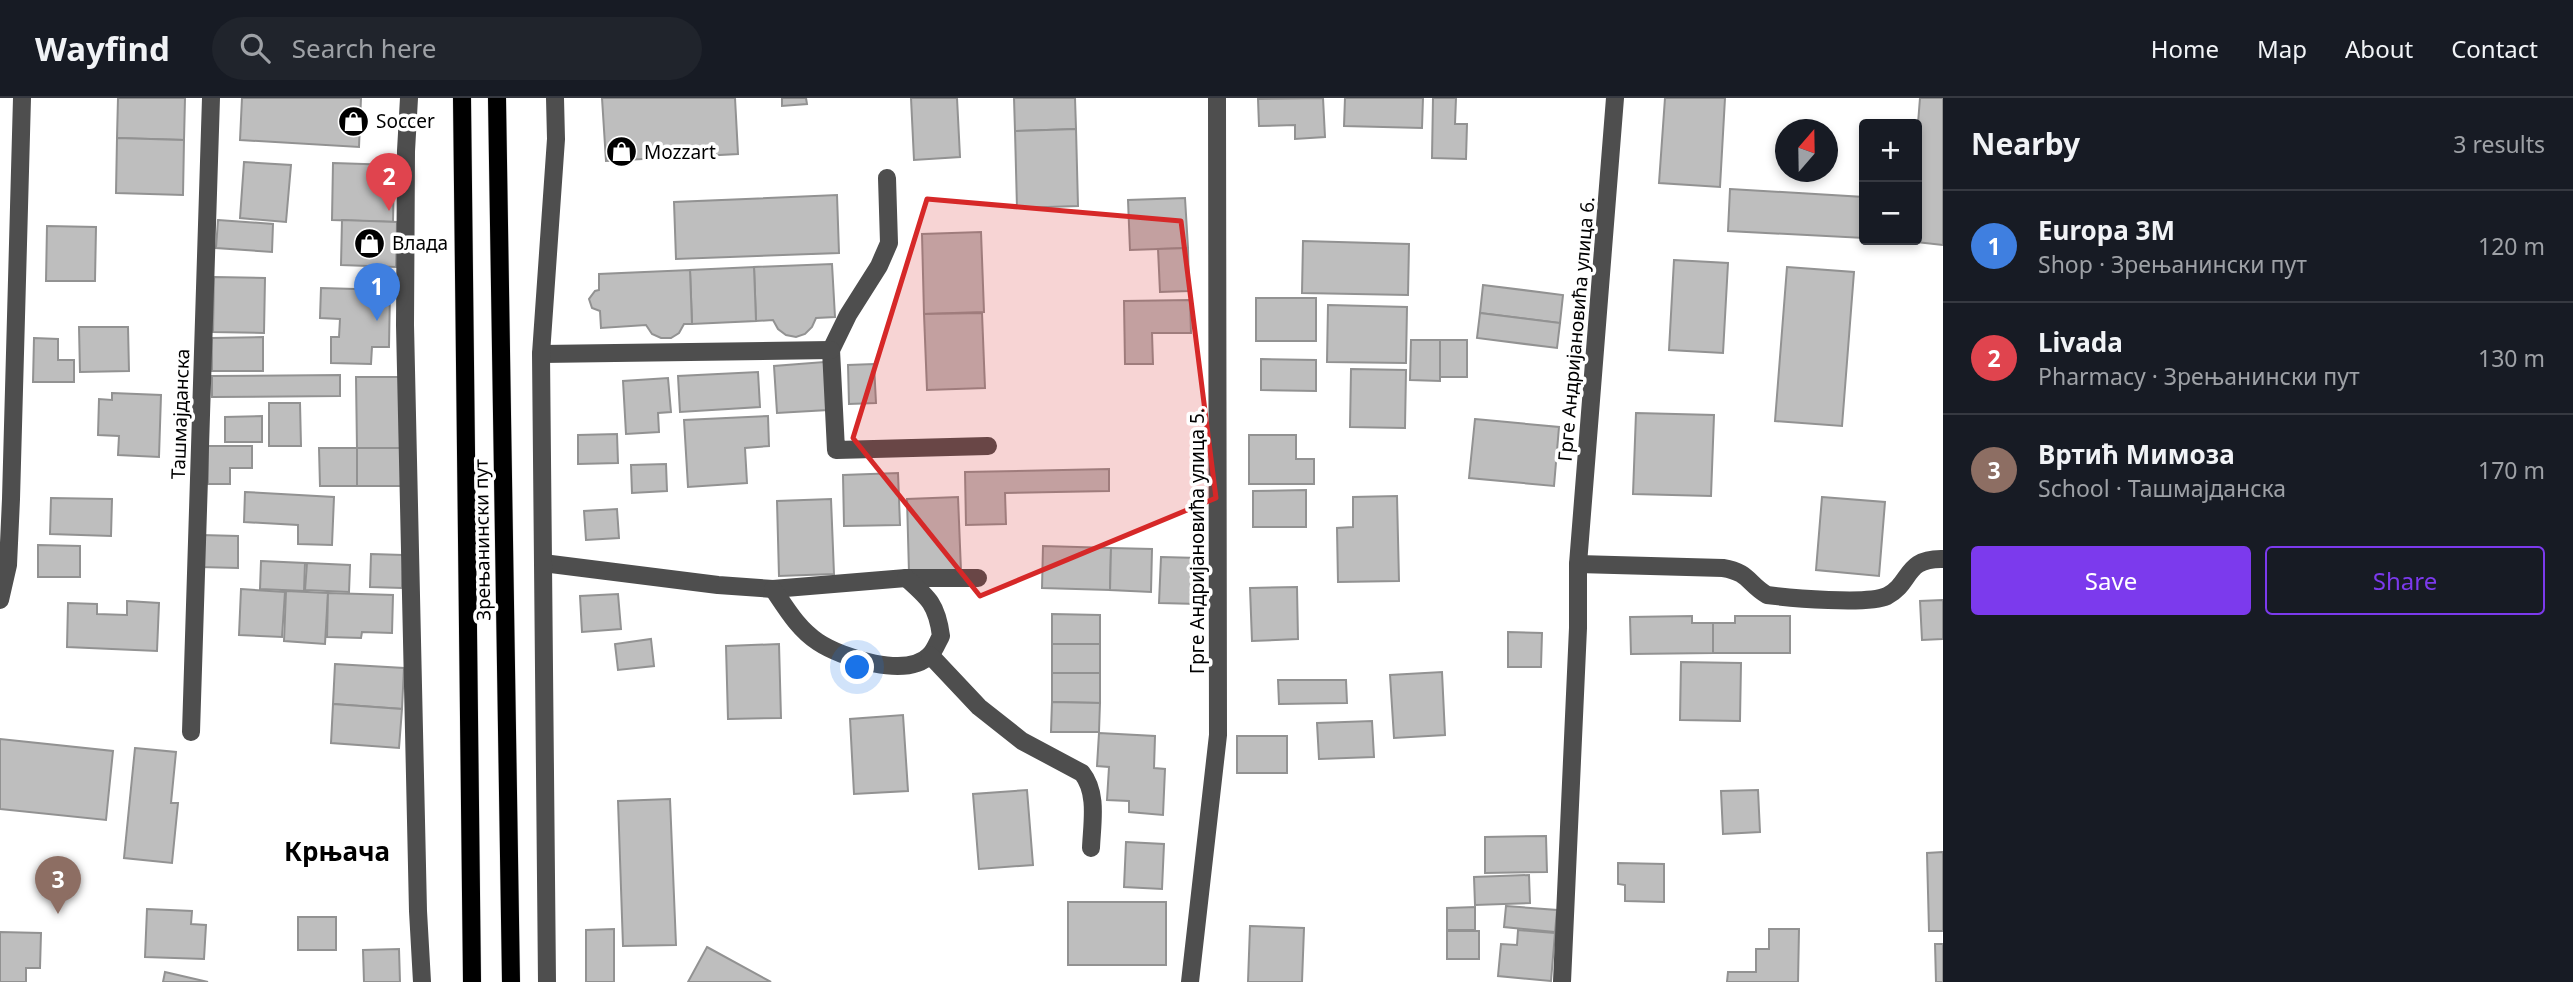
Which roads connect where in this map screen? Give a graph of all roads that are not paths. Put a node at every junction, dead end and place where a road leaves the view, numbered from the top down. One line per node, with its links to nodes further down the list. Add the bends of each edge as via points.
1 (22, 98): 10 (street)
2 (211, 98): 23 (street, Ташмајданска)
3 (410, 98): 25 (street, via 405,325)
4 (462, 98): 26 (main road, Зрењанински пут)
5 (497, 98): 27 (main road, Зрењанински пут)
6 (555, 98): 12 (street)
7 (1217, 98): 29 (street, Грге Андријановића улица 5., via 1218,735)
8 (1615, 98): 17 (street, Грге Андријановића улица 6.)
9 (887, 178): 11 (street, via 889,243)
10 (9, 227): 13 (street)
11 (831, 349): 12 (street); 14 (street, via 836,450)
12 (541, 354): 16 (street)
13 (6, 417): 21 (street, via 8,565)
14 (988, 446)
15 (1943, 559): 17 (street, via 1925,560 1887,596 1866,600 1767,596 1746,576 1723,568)
16 (543, 564): 20 (street); 28 (street)
17 (1578, 564): 30 (street, Грге Андријановића улица 6.)
18 (906, 578): 19 (street); 20 (street); 22 (street, via 927,596 939,619 941,636)
19 (978, 578)
20 (773, 589): 22 (street, via 798,625 838,652 898,666 917,663)
21 (0, 600)
22 (930, 654): 24 (street, via 979,707 1022,741 1082,773 1092,796)
23 (191, 732)
24 (1091, 848)
25 (422, 982)
26 (472, 982)
27 (511, 982)
28 (547, 982)
29 (1190, 982)
30 (1562, 982)

